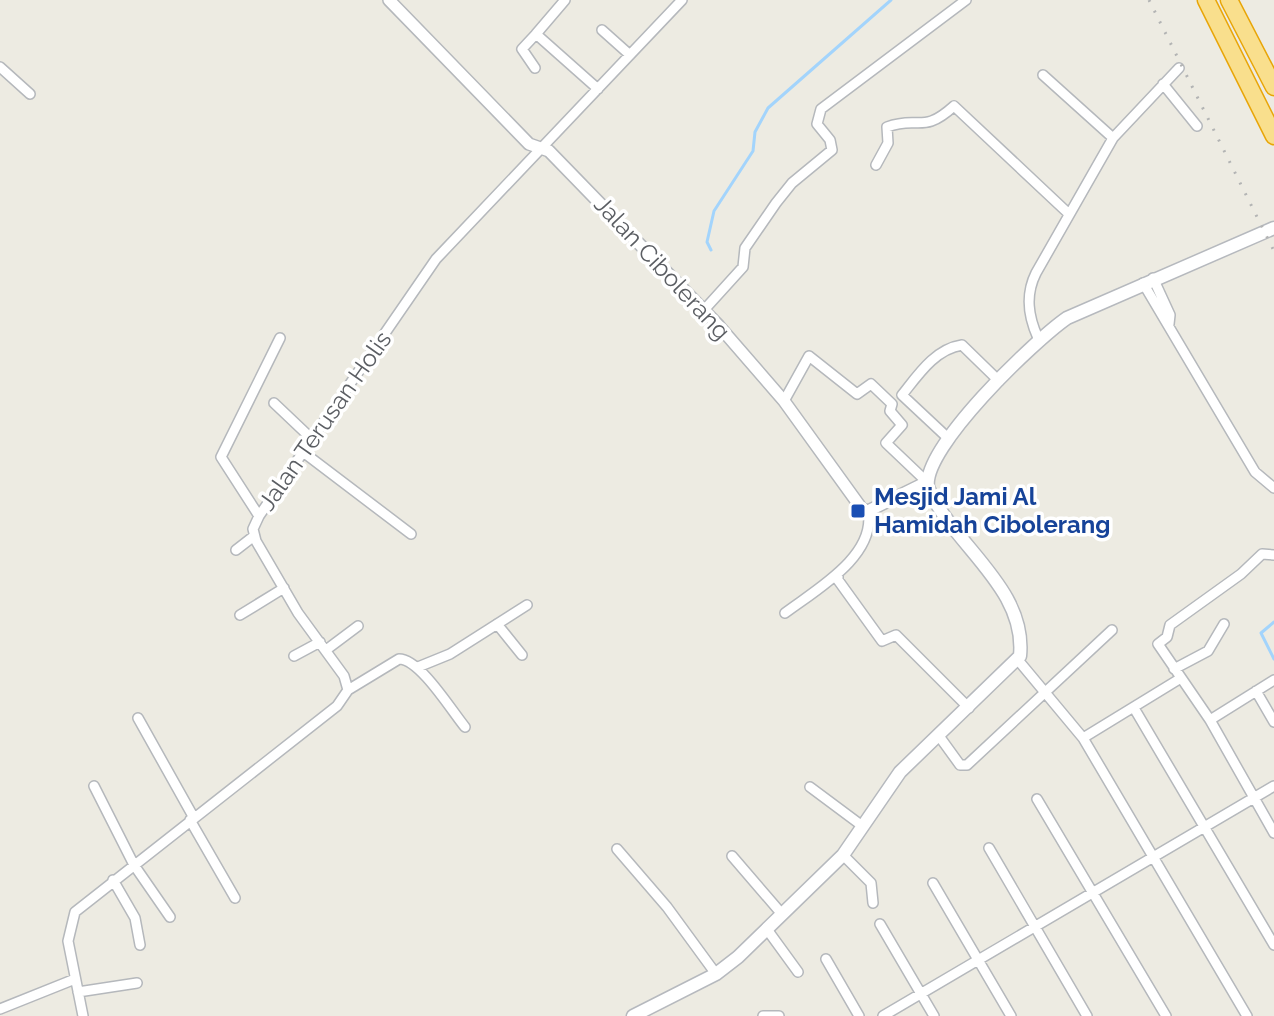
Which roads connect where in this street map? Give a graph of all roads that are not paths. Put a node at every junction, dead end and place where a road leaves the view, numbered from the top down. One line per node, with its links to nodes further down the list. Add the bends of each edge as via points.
1 (389, 0): 21 (street, Jalan Cibolerang, via 529,144)
2 (565, 0): 8 (street)
3 (682, 0): 9 (street, Jalan Terusan Holis)
4 (966, 0): 26 (street, via 821,109 817,124 832,150 792,183 745,248 743,267)
5 (1206, 0): 19 (highway)
6 (1229, 0): 15 (highway)
7 (602, 30): 9 (street)
8 (536, 34): 11 (street, via 522,49); 16 (street)
9 (630, 55): 16 (street, Jalan Terusan Holis)
10 (0, 67): 17 (street)
11 (535, 68)
12 (1179, 68): 14 (street)
13 (1043, 75): 20 (street)
14 (1163, 84): 18 (street); 20 (street)
15 (1274, 87)
16 (598, 89): 21 (street, Jalan Terusan Holis)
17 (30, 94)
18 (1197, 126)
19 (1274, 136)
20 (1113, 138): 23 (street)
21 (539, 148): 26 (street, Jalan Cibolerang, via 559,160); 35 (street, Jalan Terusan Holis, via 436,259)
22 (876, 165): 23 (street, via 888,143 887,127 927,125 954,106)
23 (1069, 214): 28 (street, via 1029,289)
24 (1274, 228): 25 (main road)
25 (1148, 280): 28 (main road, via 1067,318); 38 (street, via 1255,472)
26 (704, 310): 31 (street, Jalan Cibolerang)
27 (280, 338): 40 (street, via 221,457)
28 (1038, 338): 29 (main road)
29 (999, 381): 30 (street, via 970,350 957,345 933,359); 34 (main road)
30 (902, 395): 33 (street); 34 (street)
31 (784, 401): 33 (street, via 809,356 857,394 871,384); 39 (street, Jalan Cibolerang)
32 (274, 403): 35 (street)
33 (892, 404): 37 (street, via 890,411 902,425 885,441)
34 (949, 439): 37 (main road)
35 (313, 440): 36 (street, Jalan Terusan Holis)
36 (303, 452): 40 (street, Jalan Terusan Holis); 41 (street)
37 (927, 482): 39 (street); 57 (main road, via 936,503 1008,601 1019,628)
38 (1274, 488)
39 (868, 511): 45 (street, via 867,534)
40 (259, 516): 42 (street, Jalan Terusan Holis)
41 (411, 534)
42 (254, 536): 43 (street); 46 (street, Jalan Terusan Holis)
43 (236, 550)
44 (1274, 555): 59 (street, via 1262,553 1224,588 1170,625 1158,644)
45 (838, 573): 48 (street); 65 (street, via 882,641 896,635)
46 (284, 588): 49 (street); 54 (street, Jalan Terusan Holis)
47 (527, 605): 50 (street)
48 (785, 613)
49 (240, 615)
50 (497, 624): 55 (street); 58 (street)
51 (1224, 624): 59 (street, via 1208,651)
52 (358, 626): 54 (street)
53 (1112, 630): 63 (street)
54 (323, 646): 56 (street); 62 (street, Jalan Terusan Holis)
55 (522, 655)
56 (294, 656)
57 (1018, 660): 63 (street); 65 (main road)
58 (418, 667): 62 (street, via 399,659); 70 (street)
59 (1174, 669): 60 (street)
60 (1181, 678): 66 (street); 68 (street)
61 (1274, 680): 64 (street)
62 (348, 690): 78 (street, via 337,706)
63 (1043, 691): 71 (street, via 967,765 960,765); 72 (street)
64 (1256, 691): 68 (street); 69 (street)
65 (969, 708): 71 (main road)
66 (1134, 708): 72 (street); 80 (street)
67 (138, 718): 78 (street)
68 (1210, 720): 76 (street)
69 (1274, 722)
70 (465, 727)
71 (939, 736): 79 (main road, via 900,772)
72 (1083, 738): 86 (street)
73 (94, 786): 87 (street)
74 (1274, 786): 76 (street)
75 (810, 787): 79 (street)
76 (1254, 798): 80 (street); 81 (street)
77 (1037, 799): 90 (street)
78 (192, 819): 87 (street); 91 (street)
79 (861, 825): 84 (main road)
80 (1204, 828): 86 (street); 99 (street)
81 (1274, 833)
82 (989, 848): 96 (street)
83 (617, 849): 103 (street)
84 (843, 855): 92 (street, via 871,883); 93 (main road)
85 (732, 856): 93 (street)
86 (1154, 858): 90 (street); 119 (street)
87 (134, 865): 88 (street); 94 (street)
88 (113, 880): 98 (street, via 135,918); 104 (street, via 71,920 68,941)
89 (933, 883): 101 (street)
90 (1093, 894): 96 (street); 118 (street)
91 (235, 898)
92 (873, 903)
93 (781, 913): 97 (main road)
94 (170, 917)
95 (880, 924): 107 (street)
96 (1035, 927): 101 (street); 117 (street)
97 (766, 928): 102 (street); 103 (main road)
98 (140, 945)
99 (1274, 945)
100 (826, 959): 113 (street)
101 (978, 960): 107 (street); 116 (street)
102 (798, 972)
103 (716, 974): 110 (main road)
104 (75, 979): 106 (street); 108 (street)
105 (137, 983): 106 (street)
106 (78, 992): 109 (street)
107 (921, 994): 114 (street); 115 (street)
108 (0, 1009)
109 (83, 1016)
110 (633, 1016)
111 (763, 1016): 112 (street)
112 (779, 1016)
113 (859, 1016)
114 (883, 1016)
115 (934, 1016)
116 (1011, 1016)
117 (1087, 1016)
118 (1166, 1016)
119 (1247, 1016)

